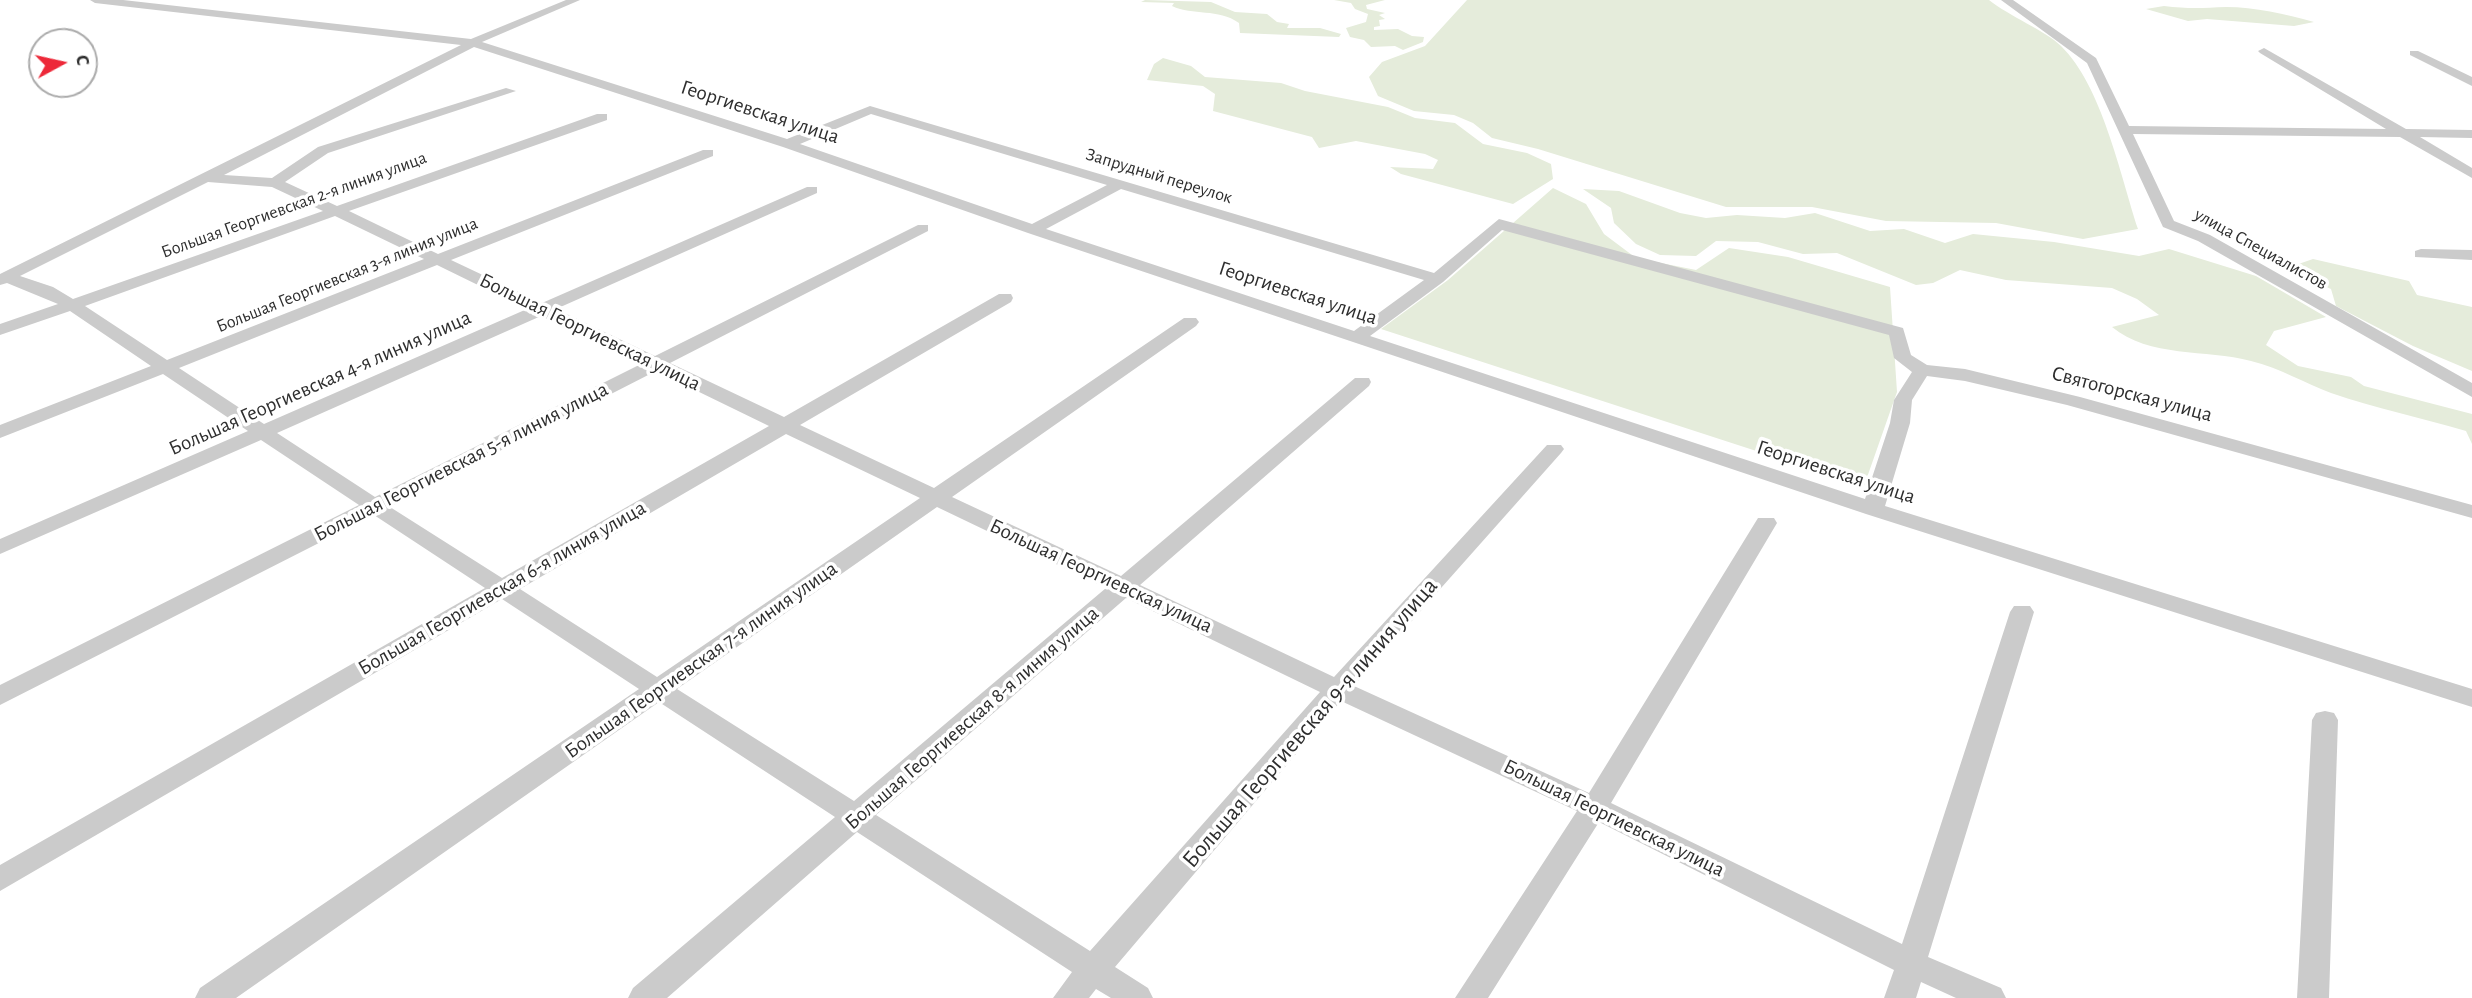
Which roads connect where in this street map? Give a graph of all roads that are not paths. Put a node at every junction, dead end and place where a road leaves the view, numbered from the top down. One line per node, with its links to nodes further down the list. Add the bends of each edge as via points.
1 (95, 0): 4 (street, Георгиевская улица)
2 (575, 0): 4 (street)
3 (2006, 0): 10 (street, улица Специалистов, via 2092,61)
4 (472, 43): 13 (street, Георгиевская улица); 16 (street)
5 (2264, 51): 11 (street)
6 (2414, 53): 7 (street)
7 (2472, 82)
8 (510, 91): 17 (street, via 323,150)
9 (602, 117): 20 (street, Большая Георгиевская 2-я линия улица)
10 (2126, 130): 11 (street); 38 (street, улица Специалистов, via 2168,224 2204,239)
11 (2404, 134): 12 (street); 15 (street)
12 (2472, 134)
13 (788, 144): 18 (street, Запрудный переулок, via 870,110); 22 (street, Георгиевская улица)
14 (708, 153): 25 (street, Большая Георгиевская 3-я линия улица)
15 (2472, 174)
16 (206, 178): 17 (street, Большая Георгиевская улица); 26 (street)
17 (275, 183): 20 (street, Большая Георгиевская улица)
18 (1118, 185): 22 (street); 27 (street, Запрудный переулок)
19 (812, 190): 30 (street, Большая Георгиевская 4-я линия улица)
20 (334, 210): 25 (street, Большая Георгиевская улица); 29 (street, Большая Георгиевская 2-я линия улица)
21 (923, 228): 34 (street, Большая Георгиевская 5-я линия улица)
22 (1033, 230): 33 (street, Георгиевская улица)
23 (2421, 254): 24 (street)
24 (2472, 255)
25 (439, 258): 30 (street, Большая Георгиевская улица); 35 (street, Большая Георгиевская 3-я линия улица)
26 (3, 279): 29 (street, via 47,291)
27 (1437, 279): 33 (street); 36 (street, via 1499,224 1897,332 1903,358)
28 (1005, 298): 39 (street, Большая Георгиевская 6-я линия улица)
29 (72, 305): 32 (street, Большая Георгиевская 2-я линия улица); 35 (street)
30 (543, 310): 34 (street, Большая Георгиевская улица); 41 (street, Большая Георгиевская 4-я линия улица)
31 (1190, 322): 43 (street, Большая Георгиевская 7-я линия улица)
32 (0, 330)
33 (1357, 337): 45 (street, Георгиевская улица)
34 (653, 365): 39 (street, Большая Георгиевская улица); 44 (street, Большая Георгиевская 5-я линия улица)
35 (166, 367): 40 (street, Большая Георгиевская 3-я линия улица); 41 (street)
36 (1923, 370): 45 (street, via 1903,400); 46 (street, Святогорская улица, via 1965,375 2073,401)
37 (1362, 382): 49 (street, Большая Георгиевская 8-я линия улица)
38 (2472, 391)
39 (786, 425): 43 (street, Большая Георгиевская улица); 50 (street, Большая Георгиевская 6-я линия улица)
40 (0, 432)
41 (264, 432): 44 (street); 48 (street, Большая Георгиевская 4-я линия улица)
42 (1553, 449): 52 (street, Большая Георгиевская 9-я линия улица)
43 (935, 497): 49 (street, Большая Георгиевская улица); 53 (street, Большая Георгиевская 7-я линия улица)
44 (374, 506): 50 (street); 54 (street, Большая Георгиевская 5-я линия улица)
45 (1873, 509): 55 (street, Георгиевская улица)
46 (2472, 512)
47 (1766, 523): 57 (street)
48 (0, 547)
49 (1125, 586): 52 (street, Большая Георгиевская улица); 58 (street, Большая Георгиевская 8-я линия улица)
50 (504, 587): 53 (street); 59 (street, Большая Георгиевская 6-я линия улица)
51 (2022, 612): 60 (street)
52 (1337, 689): 57 (street, Большая Георгиевская улица); 61 (street, Большая Георгиевская 9-я линия улица)
53 (658, 690): 58 (street); 62 (street, Большая Георгиевская 7-я линия улица)
54 (0, 696)
55 (2472, 698)
56 (2325, 720): 69 (street)
57 (1594, 807): 60 (street, Большая Георгиевская улица); 66 (street)
58 (858, 817): 61 (street); 63 (street, Большая Георгиевская 8-я линия улица)
59 (0, 879)
60 (1910, 962): 67 (street); 68 (street, Большая Георгиевская улица)
61 (1093, 971): 64 (street, Большая Георгиевская 9-я линия улица); 65 (street)
62 (211, 998)
63 (644, 998)
64 (1069, 998)
65 (1137, 998)
66 (1471, 998)
67 (1900, 998)
68 (1990, 998)
69 (2314, 998)

